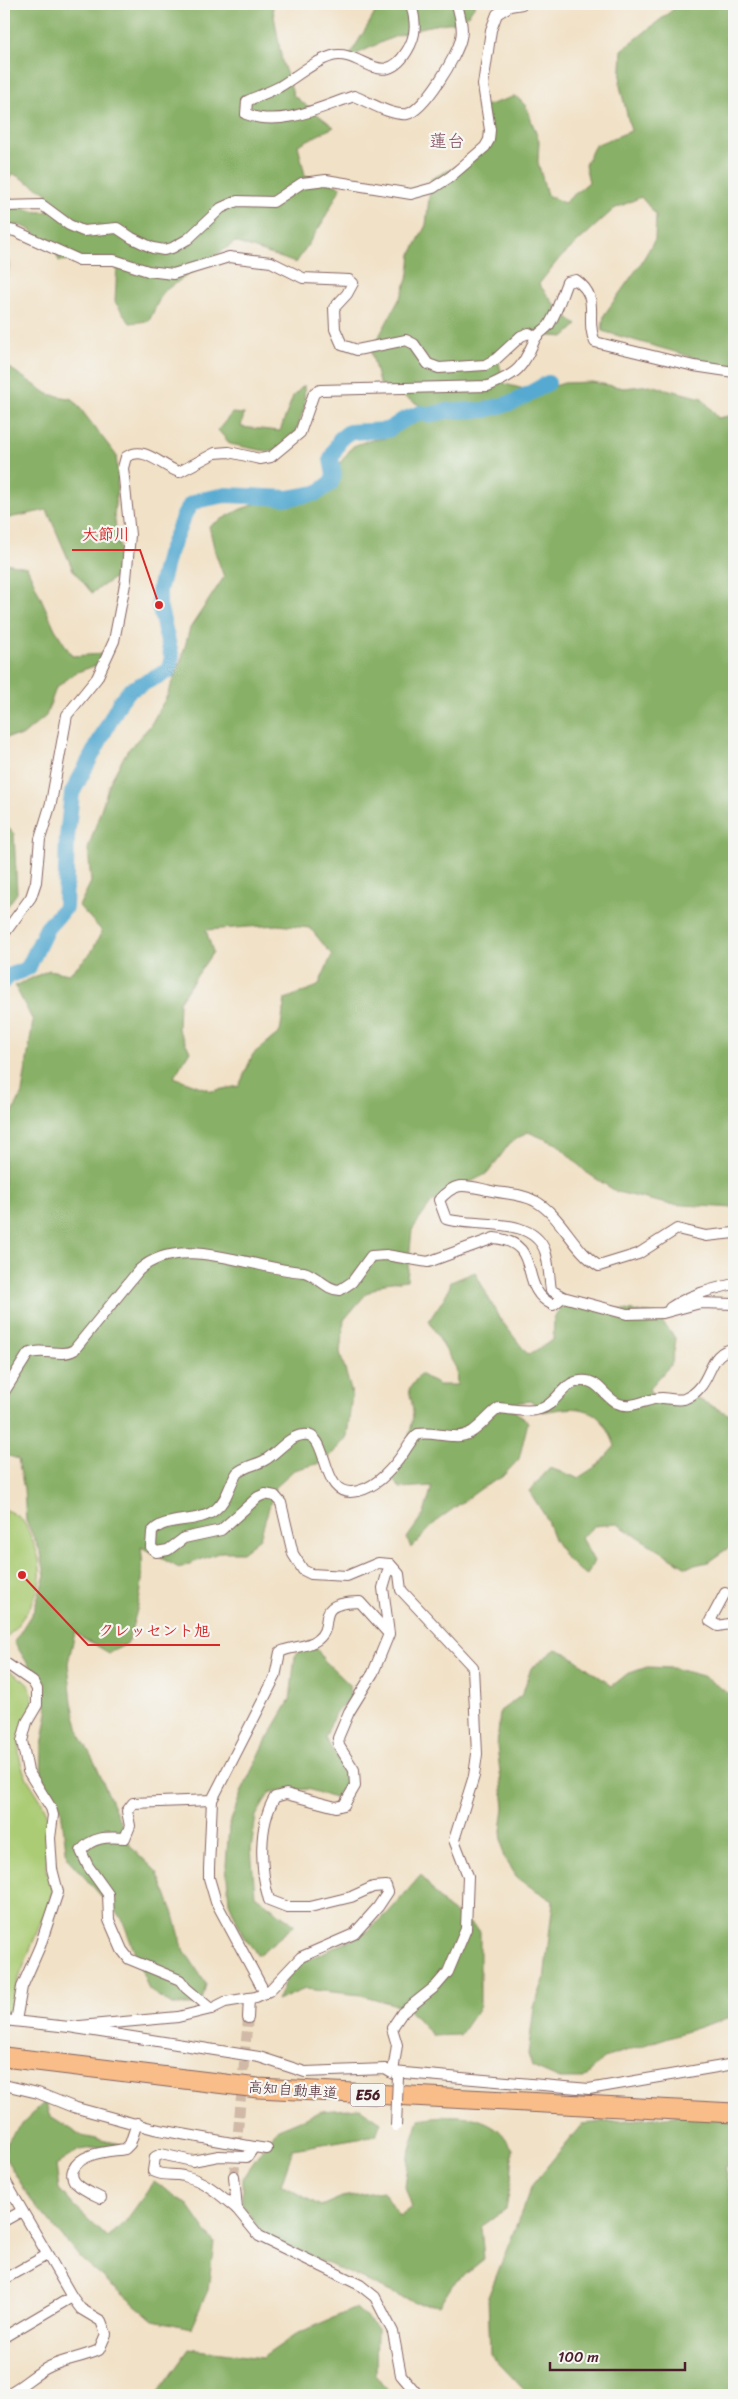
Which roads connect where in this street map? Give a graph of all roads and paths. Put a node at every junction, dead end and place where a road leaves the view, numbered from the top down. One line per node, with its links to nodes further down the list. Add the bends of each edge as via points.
1 (411, 4): 2 (street, via 414,39 395,65 378,69 334,56 247,101 246,114 274,119 354,96 398,114 412,113 437,84 462,37)
2 (457, 4)
3 (522, 4): 4 (street, via 510,6 497,14 492,30 482,85 490,130 485,147 450,177 422,193 379,190 326,180 302,183 273,202 237,201 222,208 188,240 164,250 153,248 117,228 82,232 42,205)
4 (4, 206)
5 (4, 228): 6 (street, via 79,260 114,260 148,271 173,274 229,257 271,262 303,278 349,280 353,283 334,308 335,329 342,345 357,350 406,340 414,344 428,364 439,368 485,365 521,336 529,333)
6 (536, 337): 7 (street, via 555,315 567,282 576,280 584,285 592,302 591,334 594,342 694,366); 8 (street, via 525,363 508,378 488,386 320,390 314,393 300,433 271,457 260,460 229,452 215,453 179,472 140,452 126,457 123,468 130,536 114,642 97,678 67,715 51,803 40,839 36,882 31,897)
7 (734, 372)
8 (4, 934)
9 (734, 1233): 11 (street, via 706,1236 677,1229 638,1254 599,1266 537,1202 526,1197 460,1184 439,1200 446,1219 460,1224 504,1225 535,1236 544,1250 551,1290)
10 (734, 1284): 13 (street, via 680,1301)
11 (563, 1297): 13 (street, via 627,1314); 15 (street, via 553,1305 542,1298 536,1292 522,1250 517,1244 504,1239 494,1238 428,1262 376,1254 352,1282 340,1290 329,1288 314,1275 304,1272 205,1254 165,1256 147,1262 139,1270 74,1350 28,1354)
12 (734, 1304): 13 (street, via 700,1303)
13 (663, 1313)
14 (734, 1348): 16 (street, via 718,1353 707,1379 696,1392 681,1400 660,1398 625,1405 612,1400 595,1384 579,1381 567,1386 542,1409 499,1408 482,1425 465,1435 418,1434 391,1469 358,1491 337,1486 330,1477 318,1442 310,1435 301,1435 265,1460 237,1472 226,1497 216,1509 189,1521 159,1525 150,1536 153,1550 163,1552 184,1538 221,1530 253,1501 270,1494 281,1503 293,1554 303,1570 310,1574 347,1576 378,1563)
15 (4, 1392)
16 (390, 1564): 19 (street, via 383,1588); 32 (street, via 398,1574 401,1590 473,1667 477,1754 474,1776 454,1840 468,1876 466,1929 448,1972 402,2014 392,2028 397,2045)
17 (725, 1593): 18 (street, via 710,1621 718,1626)
18 (734, 1623)
19 (389, 1634): 21 (street, via 360,1602 339,1602 331,1608 319,1639 280,1652 275,1677); 22 (street, via 373,1673 349,1712 338,1738 338,1746 354,1770 355,1786 348,1799 344,1805 336,1807 286,1794 276,1797 268,1808 264,1836 265,1885 269,1900 287,1907 310,1907 352,1897 373,1887 386,1886 388,1892 354,1934 301,1956)
20 (4, 1662): 27 (street, via 33,1682 38,1696 37,1706 24,1733 23,1750 28,1771 53,1815 50,1838 58,1892 22,1987)
21 (212, 1800): 22 (street, via 209,1878 216,1902); 24 (street, via 133,1803 127,1811 130,1826 125,1838 96,1839 81,1851 108,1894 109,1920 129,1959 180,1980)
22 (266, 1993): 23 (street)
23 (249, 1998): 24 (street, via 225,2002); 25 (street)
24 (211, 2009): 28 (street, via 178,2018)
25 (248, 2018)
26 (4, 2020): 27 (street)
27 (16, 2021): 28 (street)
28 (69, 2027): 32 (street, via 260,2057 305,2072 385,2069)
29 (4, 2050): 34 (highway, 高知自動車道 / E56, via 252,2078 425,2091)
30 (4, 2057): 35 (highway, 高知自動車道 / E56, via 258,2088)
31 (734, 2064): 32 (street, via 589,2089)
32 (395, 2075): 37 (street, bridge)
33 (4, 2085): 36 (street)
34 (734, 2106)
35 (734, 2113)
36 (137, 2123): 38 (street); 42 (street, via 125,2149 84,2157 72,2173 78,2186)
37 (396, 2126)
38 (254, 2147): 39 (street); 43 (street, via 247,2157 219,2156 192,2161 161,2154 152,2164 153,2171 162,2176 181,2175 202,2181)
39 (267, 2149)
40 (234, 2176): 43 (street)
41 (4, 2179): 44 (street)
42 (101, 2198)
43 (237, 2209): 51 (street, via 259,2236 368,2290 382,2308 393,2332 401,2375)
44 (22, 2211): 45 (street); 46 (street)
45 (4, 2222)
46 (47, 2255): 47 (street); 48 (street)
47 (4, 2279)
48 (72, 2297): 49 (street); 50 (street, via 82,2309 101,2322 106,2334 102,2346 94,2352 50,2367 22,2388)
49 (4, 2337)
50 (5, 2395)
51 (418, 2395)

